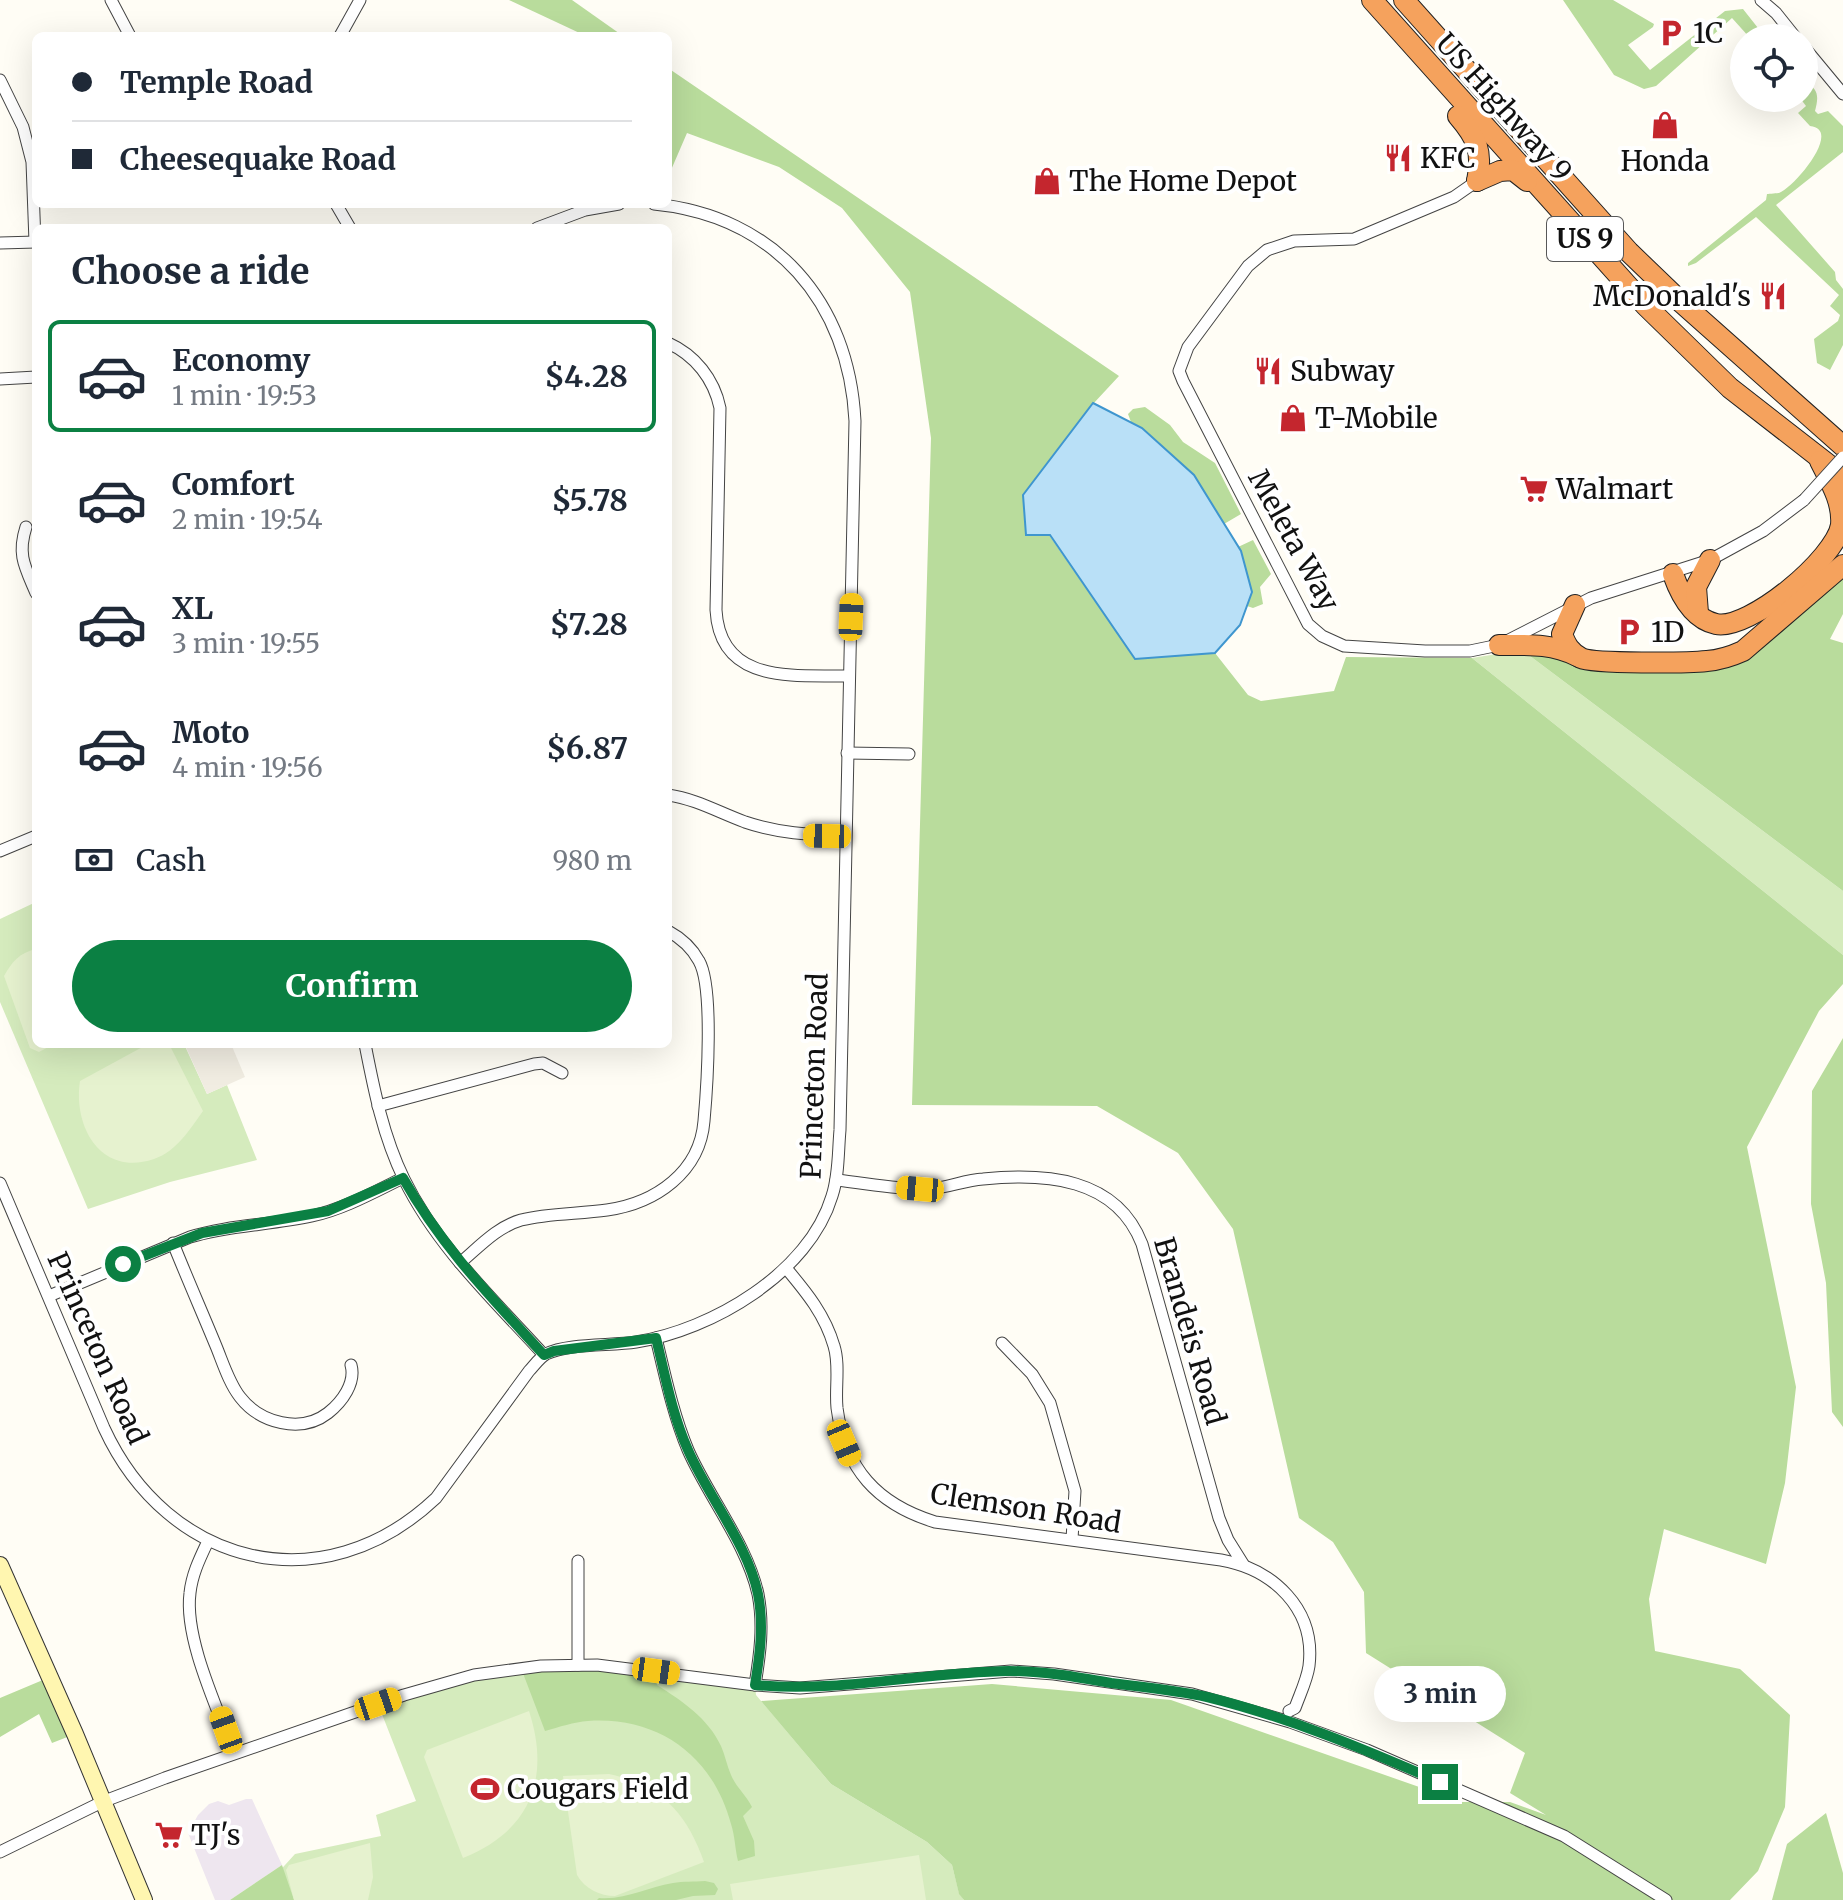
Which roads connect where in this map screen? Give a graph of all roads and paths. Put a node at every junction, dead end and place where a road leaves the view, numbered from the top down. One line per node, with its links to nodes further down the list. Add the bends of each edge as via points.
1 (111, 0): 7 (street)
2 (360, 0): 8 (street)
3 (1404, 0): 23 (highway, US Highway 9 / US 9, via 1629,252)
4 (1761, 0): 6 (street)
5 (1376, 5): 13 (highway, via 1399,48 1472,133 1482,160); 17 (highway, US Highway 9 / US 9)
6 (1783, 24)
7 (128, 32)
8 (342, 32)
9 (1818, 64): 11 (street)
10 (0, 80): 12 (street, via 18,115)
11 (1843, 94)
12 (32, 164)
13 (1477, 181): 17 (highway, via 1513,170); 34 (street, Meleta Way, via 1454,197 1354,239 1294,241 1267,250 1248,266 1188,347 1179,371 1308,624 1322,636 1344,646 1425,651)
14 (672, 207): 36 (street, Princeton Road, via 720,220 764,243 813,291 840,340 851,377 855,421)
15 (596, 208): 16 (street)
16 (548, 224)
17 (1570, 224): 25 (highway, US Highway 9 / US 9, via 1730,388)
18 (32, 242): 19 (street)
19 (0, 243)
20 (672, 345): 36 (street, via 704,372 720,408 716,610 726,644 739,660 763,672)
21 (32, 377): 22 (street)
22 (0, 379)
23 (1843, 446)
24 (1843, 457): 28 (street, Meleta Way, bridge, via 1804,500 1763,531)
25 (1818, 458): 26 (highway, US Highway 9 / US 9); 33 (highway, via 1841,512 1839,532 1828,551 1786,591 1741,620 1716,624)
26 (1843, 476)
27 (26, 527): 31 (street, via 20,548)
28 (1710, 560): 30 (street, Meleta Way); 33 (highway, via 1696,587)
29 (1843, 565): 35 (highway, via 1743,651 1729,657 1634,661)
30 (1673, 574): 32 (street, Meleta Way); 33 (highway)
31 (32, 582)
32 (1575, 605): 34 (street, Meleta Way); 35 (highway, via 1562,634 1566,647)
33 (1698, 613)
34 (1499, 645): 35 (highway, via 1541,644)
35 (1577, 656)
36 (849, 676): 37 (street, Princeton Road)
37 (847, 753): 38 (street); 40 (street, Princeton Road)
38 (909, 754)
39 (672, 796): 40 (street, via 766,828)
40 (844, 836): 48 (street, Princeton Road)
41 (32, 837): 42 (street)
42 (1, 847)
43 (672, 934): 51 (street, via 696,955 707,984 704,1121 693,1161 665,1188 624,1206 509,1225)
44 (366, 1048): 46 (street)
45 (562, 1073): 46 (street, via 534,1064)
46 (378, 1106): 47 (street)
47 (403, 1178): 50 (street, via 328,1211); 51 (street)
48 (836, 1180): 52 (street, Princeton Road, via 816,1233); 61 (street, Brandeis Road, via 920,1189 984,1179 1059,1179 1087,1187 1120,1209 1145,1251 1219,1518)
49 (0, 1183): 53 (street, Princeton Road)
50 (173, 1243): 53 (street); 57 (street, via 233,1386 253,1410 288,1423 319,1418 344,1396)
51 (460, 1263): 56 (street)
52 (786, 1268): 54 (street, Princeton Road, via 709,1318); 58 (street, Clemson Road, via 825,1318 836,1350 844,1443 855,1469 870,1485 911,1514 935,1522)
53 (49, 1296): 59 (street, Princeton Road, via 125,1467 160,1510)
54 (656, 1338): 56 (street, Princeton Road); 64 (street, via 686,1446 757,1591 762,1633)
55 (1002, 1343): 58 (street, via 1032,1374 1050,1403 1075,1491)
56 (544, 1355): 59 (street, Princeton Road, via 436,1498 386,1537 349,1551 294,1559 252,1555)
57 (351, 1365)
58 (1072, 1539): 61 (street, Clemson Road)
59 (208, 1541): 66 (street, via 192,1583 190,1622)
60 (578, 1561): 63 (street)
61 (1243, 1564): 65 (street, Clemson Road, via 1280,1587 1305,1628 1308,1670 1295,1708)
62 (0, 1565): 67 (street)
63 (578, 1665): 64 (street); 66 (street, via 462,1678)
64 (755, 1685): 70 (street, via 800,1688 1011,1671 1207,1697 1354,1745 1490,1803 1564,1836)
65 (1289, 1711)
66 (234, 1753): 67 (street)
67 (102, 1802): 68 (street); 69 (street)
68 (0, 1852)
69 (144, 1900)
70 (1666, 1900)

